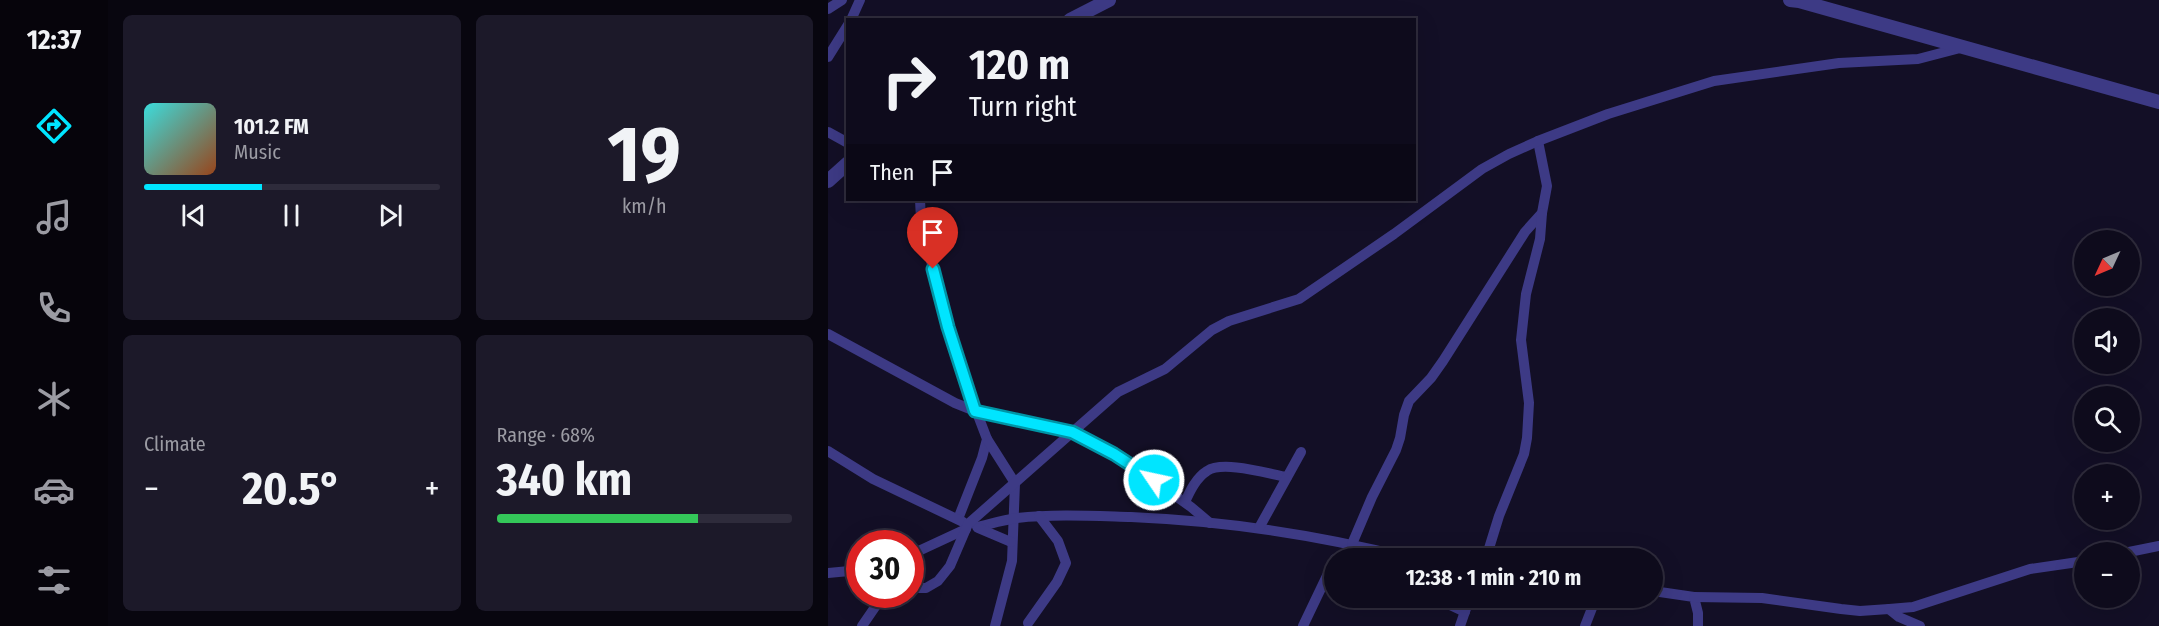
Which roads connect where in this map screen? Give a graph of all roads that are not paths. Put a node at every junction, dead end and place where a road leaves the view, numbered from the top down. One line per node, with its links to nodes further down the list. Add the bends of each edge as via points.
1 (842, 0): 6 (street)
2 (860, 0): 7 (street)
3 (1109, 0): 8 (street)
4 (1790, 0): 5 (street)
5 (1799, 0): 10 (street)
6 (828, 9)
7 (852, 18)
8 (1074, 18)
9 (846, 28): 11 (street)
10 (1967, 46): 12 (street); 14 (street, via 1918,59 1839,63 1714,81)
11 (828, 57)
12 (2159, 102)
13 (828, 132): 15 (street)
14 (1538, 141): 19 (street, via 1547,186); 22 (street, via 1482,169 1299,299 1212,330 1166,369 1118,392)
15 (846, 142)
16 (846, 165): 17 (street)
17 (828, 181)
18 (920, 201): 21 (street, via 938,290)
19 (1542, 213): 36 (street, via 1525,232 1431,378 1409,401 1396,450); 41 (street, via 1521,340 1529,403 1527,438)
20 (828, 334): 21 (street, via 928,390)
21 (975, 411): 22 (street); 23 (street)
22 (1072, 432): 27 (street); 28 (street, via 1138,468)
23 (987, 439): 27 (street); 32 (street)
24 (828, 452): 32 (street)
25 (1301, 452): 26 (street)
26 (1287, 477): 28 (street, via 1214,468 1198,479); 33 (street)
27 (1015, 483): 30 (street); 32 (street)
28 (1185, 502): 31 (street)
29 (1039, 516): 30 (street); 31 (street); 56 (street, via 1058,542 1066,563)
30 (1014, 518): 32 (street); 35 (street)
31 (1210, 523): 33 (street)
32 (967, 525): 35 (street); 38 (street); 47 (street, via 950,566 938,581)
33 (1259, 528): 34 (street)
34 (1341, 541): 36 (street); 39 (street)
35 (1011, 542): 58 (street, via 1008,579)
36 (1352, 544): 40 (street)
37 (2159, 546): 42 (street)
38 (924, 548)
39 (1339, 548)
40 (1368, 548)
41 (1489, 548)
42 (2140, 550)
43 (2074, 563): 55 (street, via 2030,569)
44 (846, 571): 45 (street)
45 (828, 573)
46 (1324, 582): 59 (street)
47 (924, 588)
48 (1663, 592): 49 (street)
49 (1694, 597): 55 (street, via 1762,597); 62 (street)
50 (874, 608): 57 (street)
51 (1456, 608): 54 (street)
52 (1466, 608): 54 (street)
53 (1592, 608): 61 (street)
54 (1465, 612): 60 (street)
55 (1892, 612): 63 (street); 64 (street)
56 (1028, 623)
57 (862, 626)
58 (995, 626)
59 (1303, 626)
60 (1460, 626)
61 (1585, 626)
62 (1698, 626)
63 (1892, 626)
64 (1920, 626)

